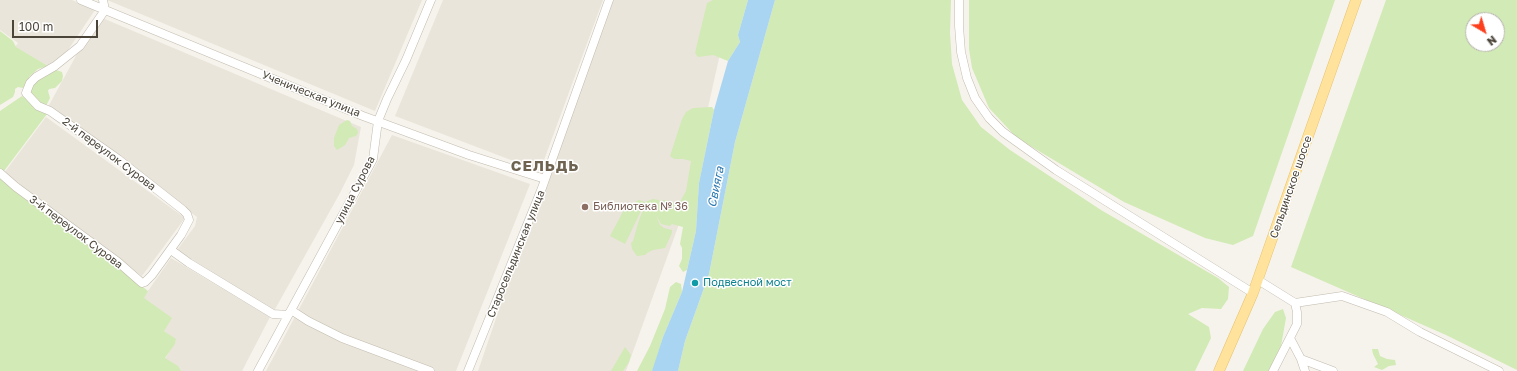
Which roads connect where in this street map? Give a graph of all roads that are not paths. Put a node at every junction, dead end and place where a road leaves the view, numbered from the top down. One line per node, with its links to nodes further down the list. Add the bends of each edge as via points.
1 (80, 0): 7 (street, Ученическая улица)
2 (103, 0): 7 (street)
3 (431, 0): 8 (street, улица Сурова)
4 (609, 0): 10 (street, Старосельдинская улица)
5 (959, 0): 13 (street, via 961,52 967,78 975,98 1003,132 1056,170)
6 (1356, 0): 12 (main road, Сельдинское шоссе)
7 (105, 10): 8 (street, Ученическая улица); 11 (street, 2-й переулок Сурова, via 80,46 36,77 26,93 38,106 50,111 107,151 187,214 187,224)
8 (378, 121): 10 (street, Ученическая улица, via 469,155); 15 (street, улица Сурова, via 373,159)
9 (0, 173): 11 (street, 3-й переулок Сурова, via 142,283 146,282)
10 (545, 179): 20 (street, Старосельдинская улица)
11 (171, 250): 15 (street, via 273,314)
12 (1258, 280): 13 (main road, Сельдинское шоссе); 14 (street)
13 (1254, 292): 21 (main road, Сельдинское шоссе)
14 (1295, 304): 16 (street, via 1297,324); 25 (street, via 1342,296 1386,312)
15 (290, 313): 18 (street, улица Сурова); 19 (street, via 342,338)
16 (1290, 338): 17 (street); 22 (street)
17 (1301, 360): 23 (street); 24 (street)
18 (258, 371)
19 (430, 371)
20 (468, 371)
21 (1219, 371)
22 (1273, 371)
23 (1305, 371)
24 (1333, 371)
25 (1499, 371)

